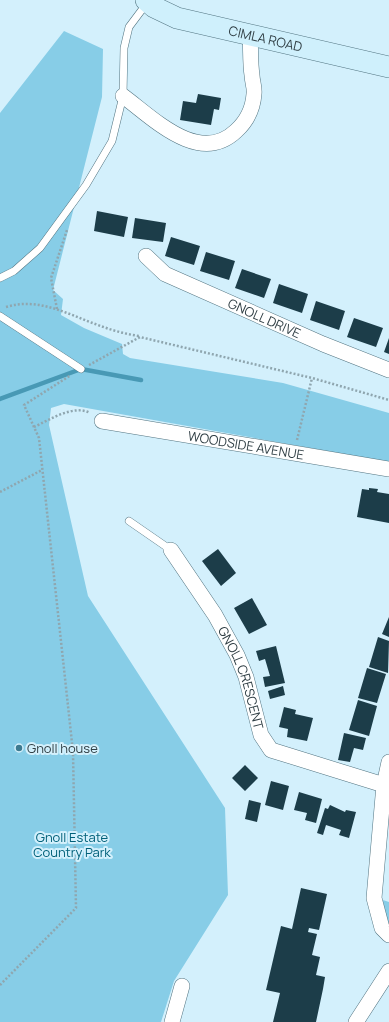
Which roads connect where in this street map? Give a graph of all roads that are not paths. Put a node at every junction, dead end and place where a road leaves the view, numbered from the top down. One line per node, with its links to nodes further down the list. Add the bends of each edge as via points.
1 (151, 2): 2 (main road, CIMLA ROAD, via 178,18); 4 (lane, via 129,27 124,48)
2 (250, 36): 3 (main road, CIMLA ROAD); 4 (street, via 254,93 252,110 231,136 215,143 198,143 183,138 168,132)
3 (389, 66)
4 (123, 96): 6 (lane, via 112,141 86,185 40,248 14,271)
5 (146, 256): 9 (street, GNOLL DRIVE, via 165,274 323,344)
6 (0, 278)
7 (0, 316): 8 (lane)
8 (81, 369)
9 (389, 370)
10 (102, 421): 11 (street, WOODSIDE AVENUE)
11 (389, 469)
12 (129, 522): 13 (lane, GNOLL CRESCENT)
13 (171, 550): 15 (street, GNOLL CRESCENT, via 215,615 237,655 246,677 261,735 271,750)
14 (389, 762): 15 (street)
15 (384, 785): 16 (street, via 374,898 382,928)
16 (389, 935)
17 (389, 971): 20 (street)
18 (182, 986): 19 (street)
19 (172, 1022)
20 (356, 1022)

